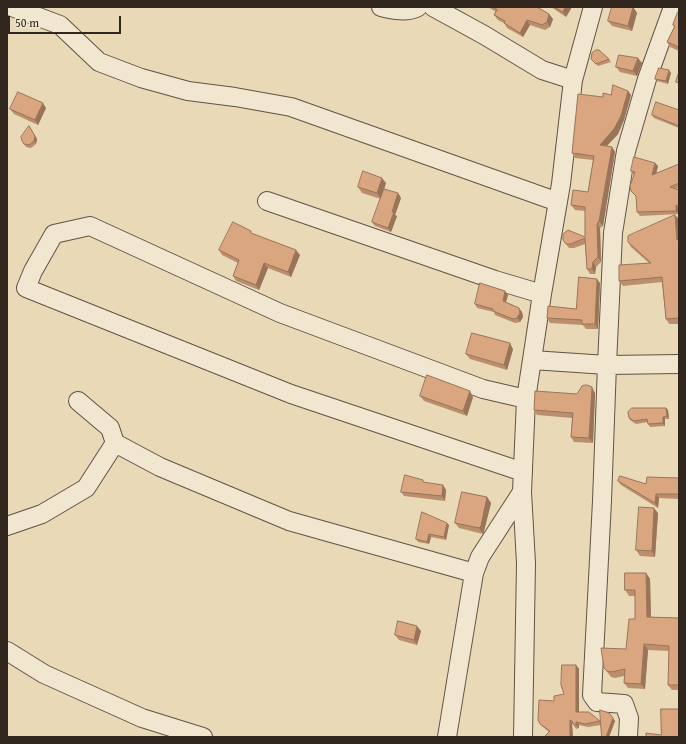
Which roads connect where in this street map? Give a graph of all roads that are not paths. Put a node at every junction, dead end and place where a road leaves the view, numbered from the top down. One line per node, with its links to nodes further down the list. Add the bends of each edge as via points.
1 (12, 7): 9 (street, via 60,25 99,62 141,78 188,91 291,107)
2 (381, 7): 3 (street, via 395,10)
3 (418, 7)
4 (433, 7): 7 (street, via 542,70)
5 (593, 7): 7 (street)
6 (673, 7): 13 (street, via 647,79 626,151 613,233)
7 (574, 80): 9 (street)
8 (267, 201): 10 (street)
9 (558, 202): 10 (street)
10 (542, 294): 11 (street)
11 (532, 360): 13 (street); 14 (street)
12 (679, 364): 13 (street)
13 (607, 365): 25 (street, via 592,695 597,702 624,704 629,718)
14 (526, 399): 17 (street); 17 (street, via 483,389 280,313 90,226 54,234 26,288 291,394)
15 (78, 401): 16 (street, via 110,428)
16 (115, 444): 19 (street, via 86,488 42,514); 20 (street, via 160,467 289,522)
17 (523, 472): 18 (street)
18 (522, 492): 20 (street, via 480,557); 24 (street, via 526,563)
19 (7, 526)
20 (474, 574): 23 (street)
21 (7, 651): 22 (street, via 44,674 142,718)
22 (203, 737)
23 (447, 737)
24 (523, 737)
25 (628, 737)

